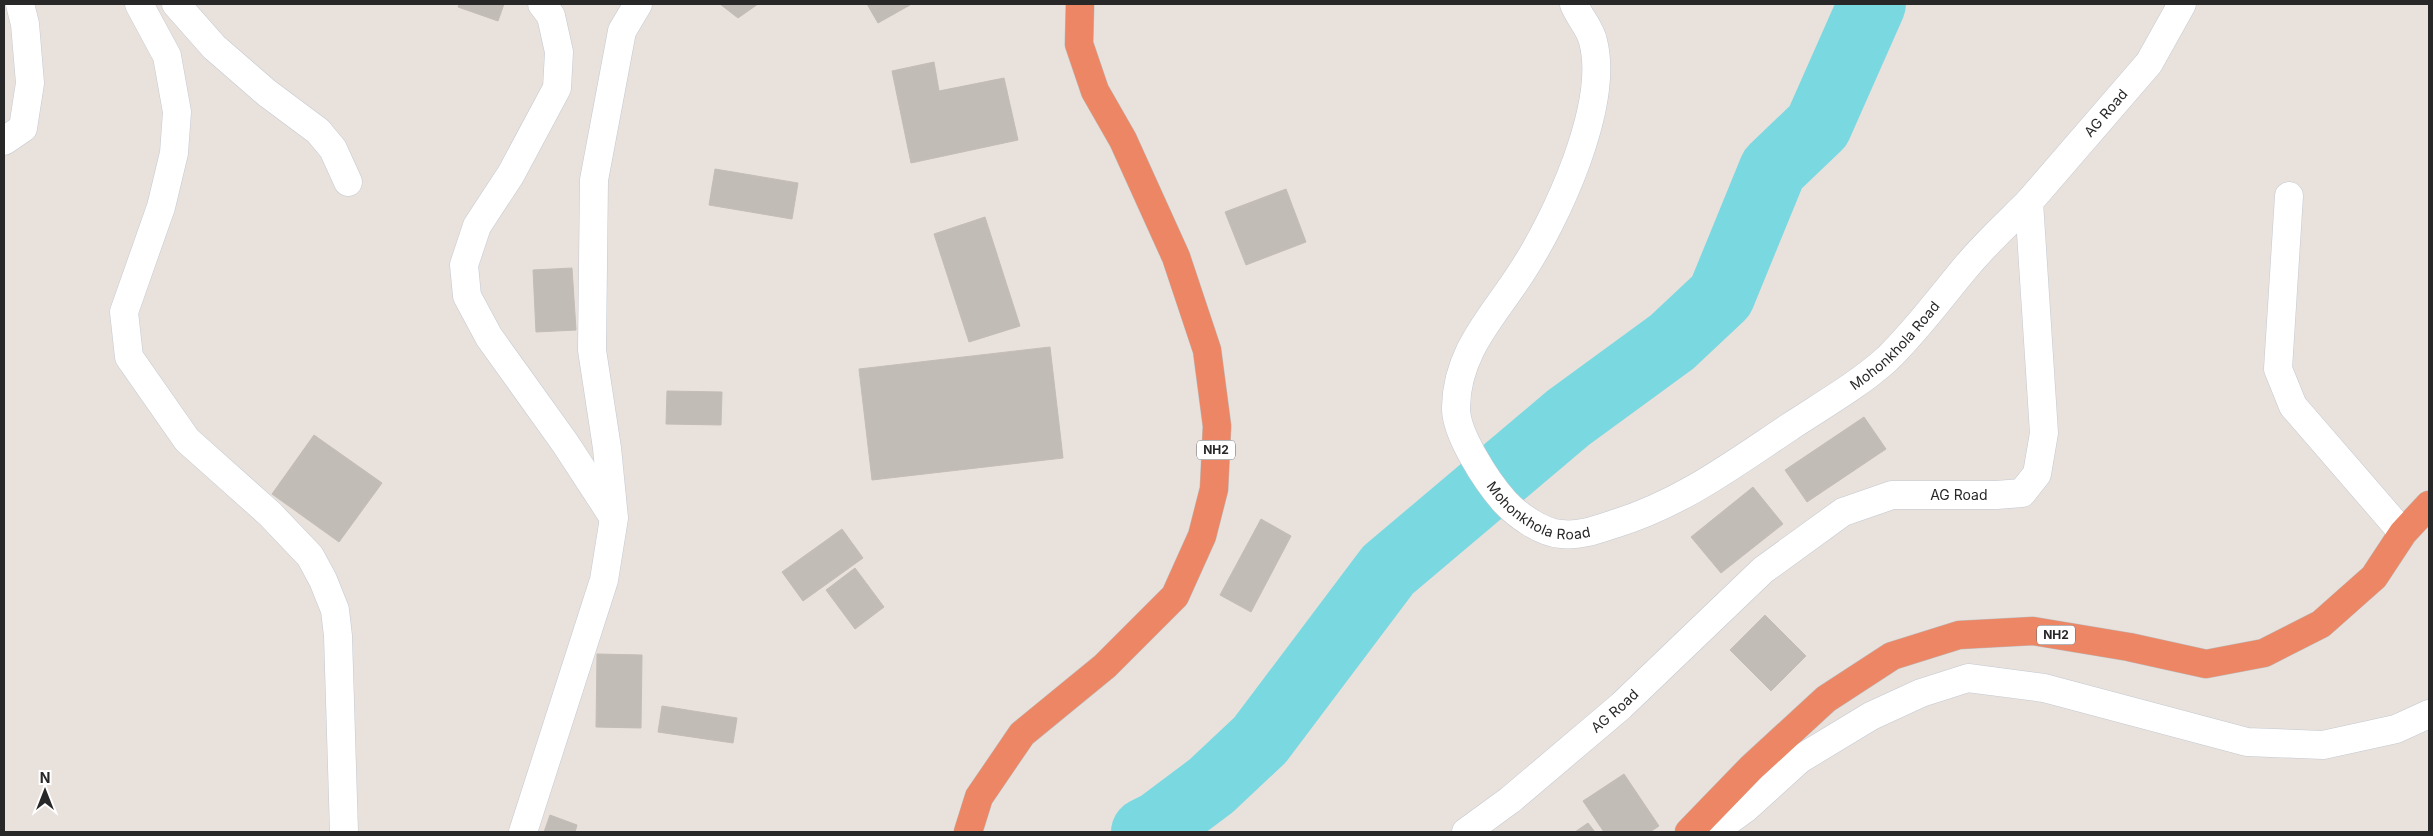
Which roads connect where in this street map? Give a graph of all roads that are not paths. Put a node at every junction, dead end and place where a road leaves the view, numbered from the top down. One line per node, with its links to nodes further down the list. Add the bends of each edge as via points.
1 (20, 4): 9 (street, via 30,83 23,128)
2 (139, 4): 17 (street, via 168,56 177,112 174,152 161,207 124,312 129,357 187,440 270,514 310,556 323,580 335,610 338,636)
3 (176, 4): 10 (street, via 214,47 267,93 318,130 333,149)
4 (542, 4): 14 (street, via 551,16 559,52 557,88 511,174 477,226 464,265 468,296 488,337 565,443)
5 (638, 4): 14 (street, via 622,31 594,180 592,350)
6 (1080, 4): 19 (highway, NH2, via 1080,44 1095,91 1123,140 1176,257 1207,350 1217,426 1214,489 1202,536 1175,596 1104,666 1022,734 979,797)
7 (1574, 4): 12 (street, Mohonkhola Road, via 1593,40 1598,72 1592,111 1575,166 1545,230 1464,360 1455,409 1468,447 1489,485 1512,510 1557,534 1582,534 1646,514 1704,485 1849,389 1886,359)
8 (2182, 4): 12 (street, AG Road, via 2149,63)
9 (4, 141)
10 (348, 182)
11 (2289, 196): 15 (street, via 2278,369 2293,406)
12 (2028, 202): 20 (street, AG Road, via 2044,433 2037,474 2022,493 1892,496 1843,512 1763,570 1622,706 1510,800)
13 (2429, 505): 15 (highway, NH2)
14 (614, 518): 18 (street, via 604,580)
15 (2403, 532): 21 (highway, NH2, via 2374,577 2321,624 2264,652 2206,664 2033,631 1958,635 1892,656 1826,699 1751,768)
16 (2429, 714): 22 (street, via 2396,729 2323,746 2247,742 2044,688 1968,678 1921,693 1863,721 1800,759 1746,808)
17 (344, 832)
18 (523, 832)
19 (968, 832)
20 (1466, 832)
21 (1689, 832)
22 (1712, 832)

